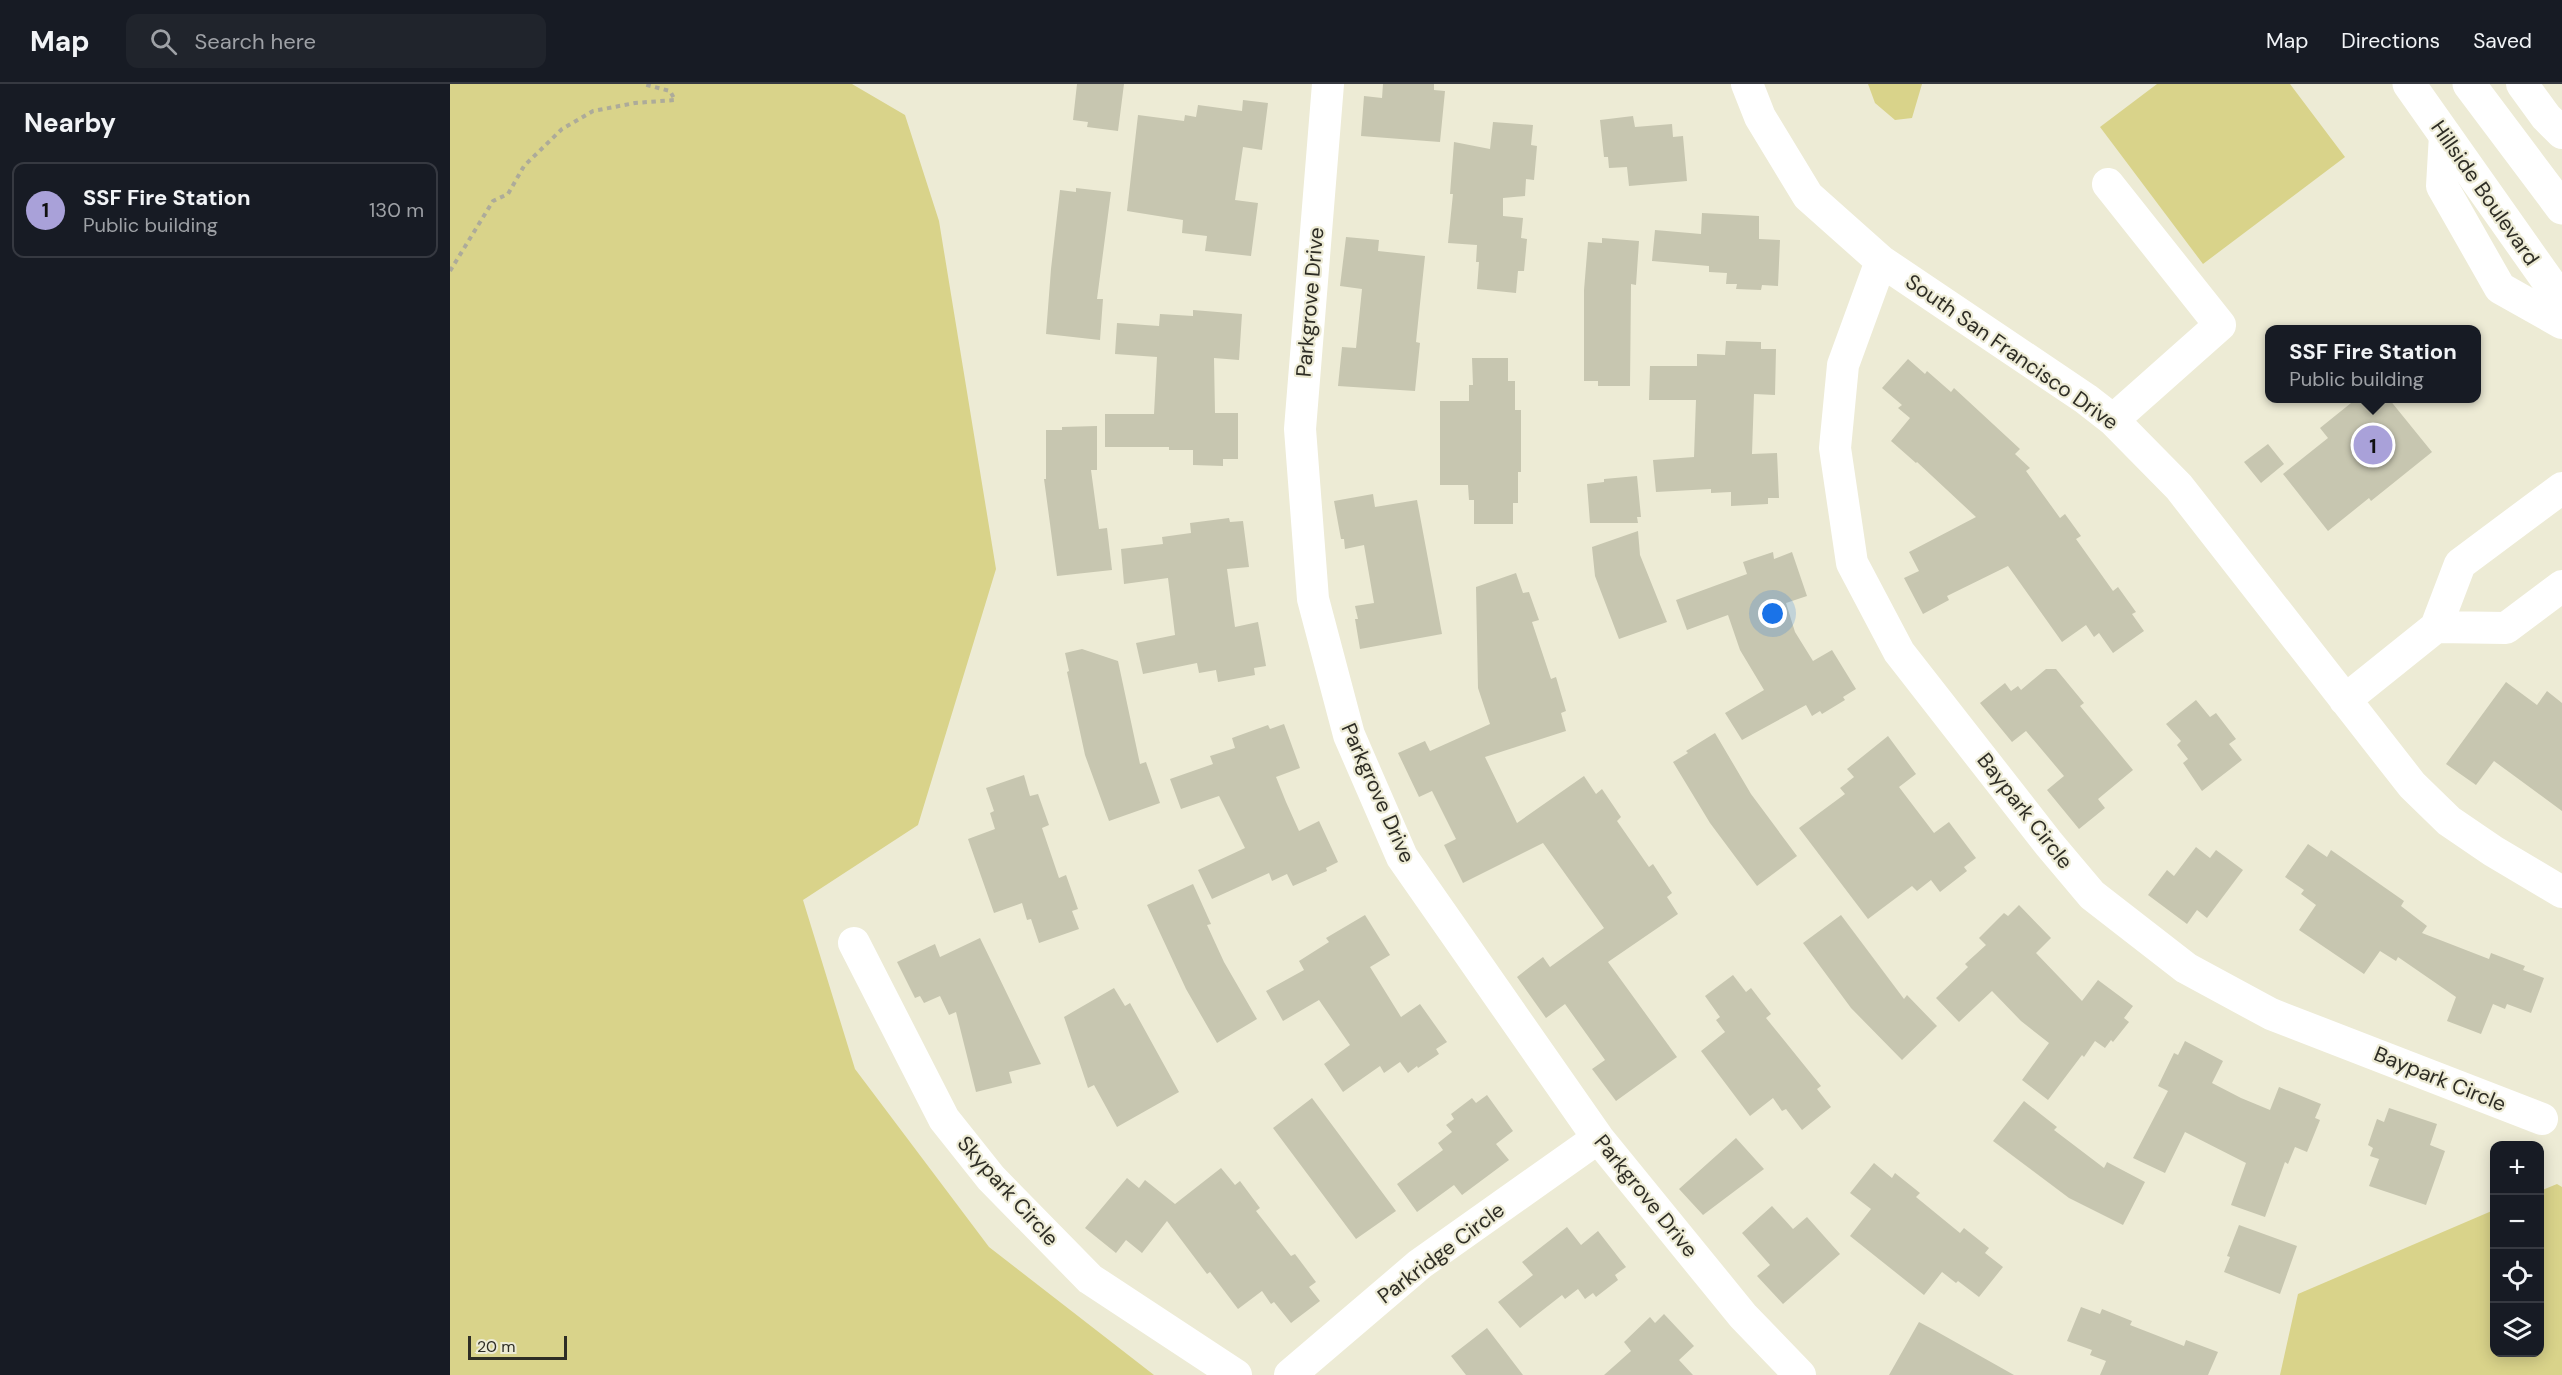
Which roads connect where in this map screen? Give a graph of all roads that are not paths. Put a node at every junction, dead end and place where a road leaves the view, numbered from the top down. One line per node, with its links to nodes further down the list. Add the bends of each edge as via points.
1 (1328, 84): 21 (street, Parkgrove Drive, via 1300,429 1313,599 1349,735 1402,857)
2 (1747, 84): 10 (street, South San Francisco Drive, via 1760,117 1808,196)
3 (2409, 84): 7 (main road, Hillside Boulevard)
4 (2469, 84): 9 (main road)
5 (2522, 84): 6 (street)
6 (2562, 133)
7 (2445, 135): 11 (main road, Hillside Boulevard); 12 (street, via 2442,186 2500,288)
8 (2108, 184): 13 (street, via 2220,325)
9 (2562, 208)
10 (1881, 261): 13 (street, South San Francisco Drive); 20 (street, Baypark Circle, via 1843,365 1835,448 1852,564 1899,652 2091,895 2186,968 2271,1014)
11 (2562, 301)
12 (2562, 323)
13 (2113, 420): 17 (street, South San Francisco Drive, via 2179,487)
14 (2562, 488): 16 (street, via 2460,564)
15 (2562, 586): 16 (street, via 2506,628)
16 (2436, 627): 17 (street)
17 (2345, 700): 18 (street, South San Francisco Drive, via 2412,785 2449,821)
18 (2562, 891)
19 (854, 943): 22 (street, Skypark Circle, via 944,1119 991,1178 1090,1279)
20 (2542, 1119)
21 (1598, 1138): 23 (street, Parkridge Circle, via 1420,1264); 24 (street, Parkgrove Drive, via 1743,1316)
22 (1236, 1375)
23 (1290, 1375)
24 (1800, 1375)

